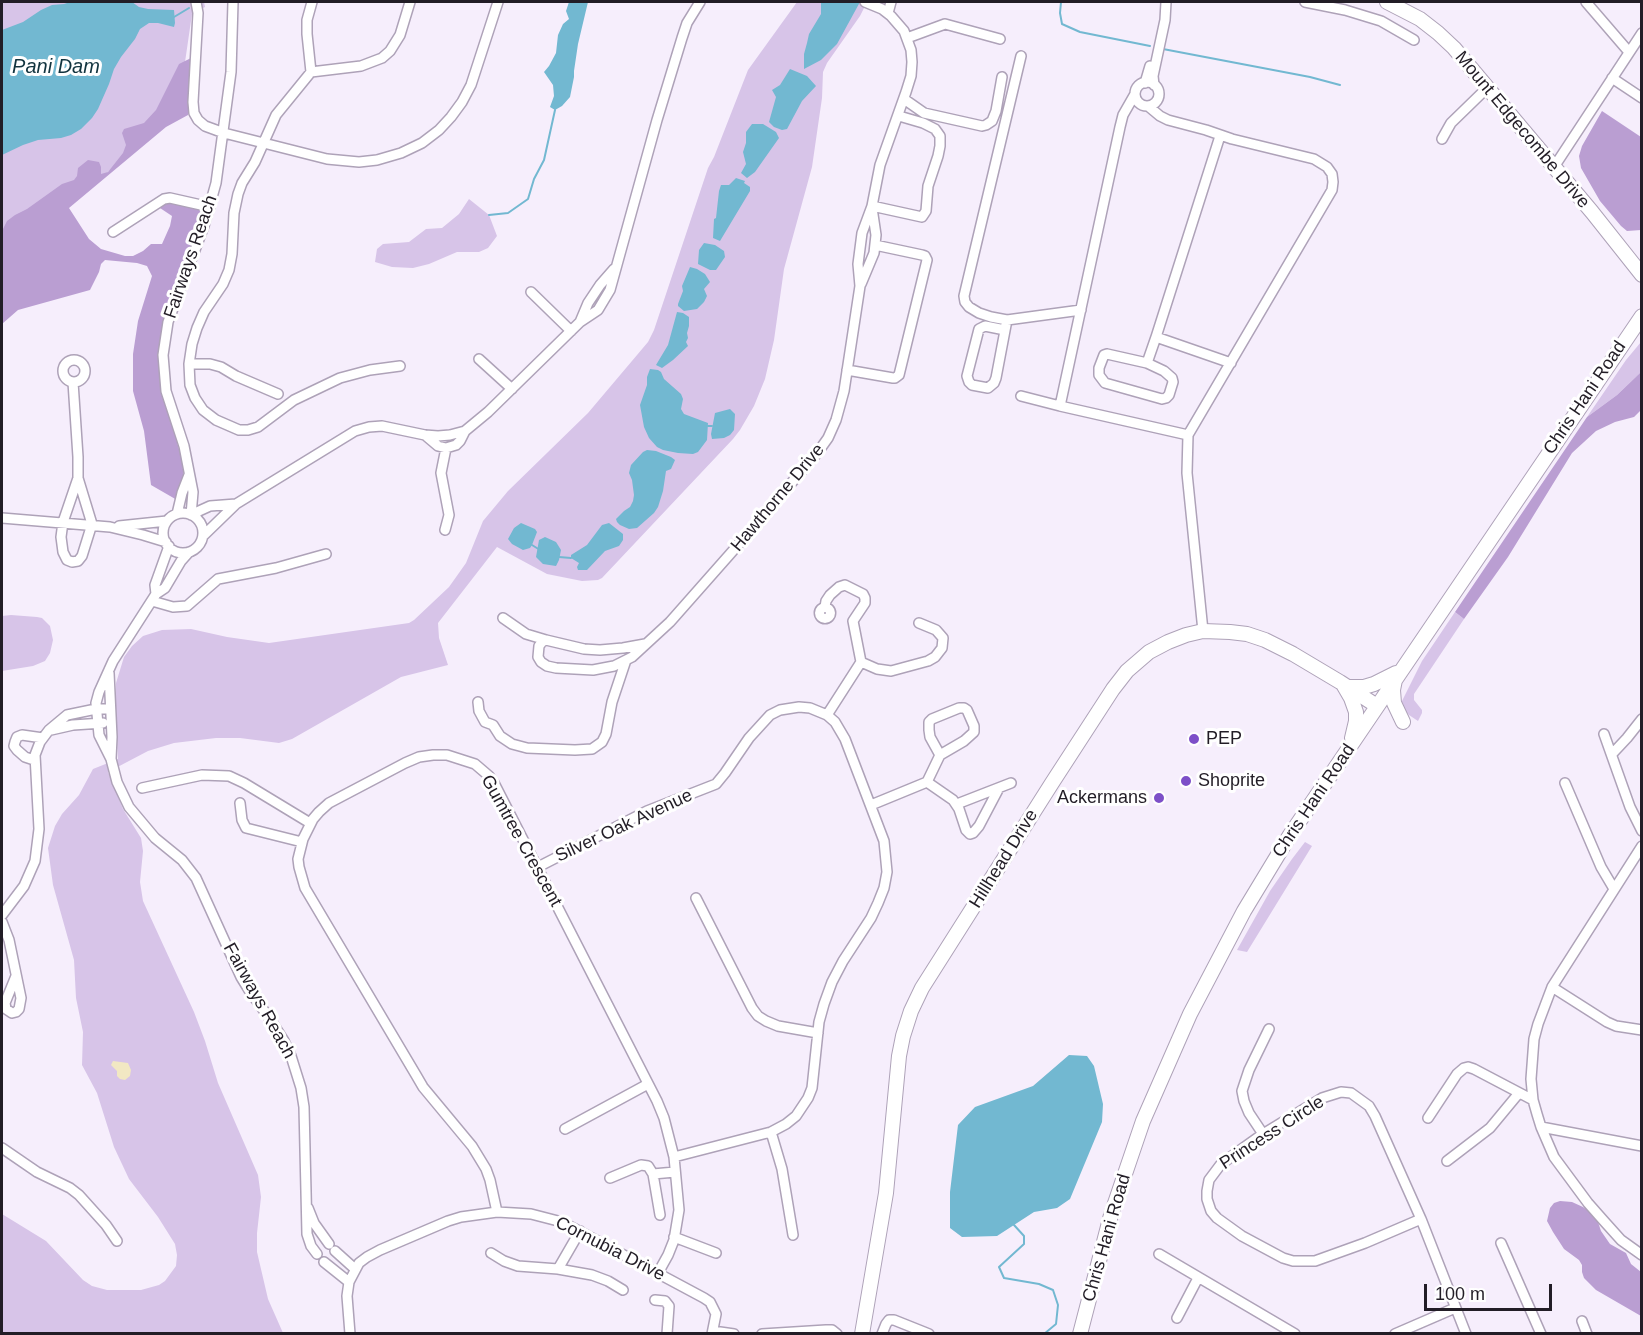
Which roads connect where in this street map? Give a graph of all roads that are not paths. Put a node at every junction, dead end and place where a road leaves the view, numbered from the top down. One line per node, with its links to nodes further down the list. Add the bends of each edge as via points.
1 (196, 2): 29 (street, via 194,113 204,126)
2 (233, 2): 29 (street, Fairways Reach)
3 (312, 2): 20 (street, via 307,20)
4 (410, 2): 20 (street, via 400,35 382,58 360,66)
5 (498, 2): 32 (street, via 480,61 462,102 439,130 422,143 377,160 358,162 327,159)
6 (700, 2): 41 (street, via 682,38)
7 (866, 2): 13 (street, Hawthorne Drive)
8 (891, 2): 13 (street)
9 (1305, 2): 17 (street, via 1381,21)
10 (1387, 2): 24 (street, Mount Edgecombe Drive, via 1438,33)
11 (1586, 2): 18 (street)
12 (1166, 4): 23 (street)
13 (888, 13): 15 (street, Hawthorne Drive)
14 (1641, 33): 18 (street)
15 (907, 38): 16 (street, via 945,24); 26 (street, Hawthorne Drive, via 912,62)
16 (1000, 39)
17 (1414, 40)
18 (1629, 52): 22 (street)
19 (1021, 56): 52 (street, via 964,296 969,307)
20 (311, 72): 32 (street, via 276,115)
21 (1002, 77): 26 (street, via 992,121 982,126 924,113)
22 (1612, 78): 25 (street); 33 (street)
23 (1149, 84): 27 (street, via 1138,87); 27 (street, via 1158,93)
24 (1487, 88): 31 (street, via 1451,123); 33 (street, Mount Edgecombe Drive)
25 (1641, 98)
26 (904, 99): 28 (street, Hawthorne Drive)
27 (1145, 101): 30 (street, via 1168,120); 49 (street, via 1129,105 1120,127)
28 (899, 116): 34 (street, Hawthorne Drive, via 880,165); 34 (street, via 924,123 940,136 926,211 922,217)
29 (224, 133): 32 (street); 35 (street, Fairways Reach)
30 (1220, 136): 54 (street); 57 (street, via 1314,159 1327,167 1333,182 1328,198)
31 (1442, 139)
32 (264, 143): 58 (street, via 238,194 229,270 197,328)
33 (1554, 167): 42 (street, Mount Edgecombe Drive)
34 (872, 206): 37 (street, Hawthorne Drive); 38 (street, Hawthorne Drive)
35 (210, 207): 36 (street, via 164,199); 70 (street, Fairways Reach, via 168,322 163,355 166,391)
36 (113, 232)
37 (862, 232): 38 (street); 40 (street, Hawthorne Drive)
38 (876, 235): 39 (street, Hawthorne Drive)
39 (874, 249): 40 (street); 44 (street, Hawthorne Drive); 60 (street, via 922,255 927,260 899,375 893,378)
40 (860, 251): 44 (street, Hawthorne Drive)
41 (616, 268): 43 (street); 45 (street)
42 (1641, 276)
43 (600, 285): 45 (street); 47 (street)
44 (860, 286): 60 (street, Hawthorne Drive)
45 (610, 290): 48 (street)
46 (531, 292): 53 (street)
47 (588, 303): 48 (street); 51 (street)
48 (598, 309): 51 (street)
49 (1081, 310): 52 (street); 65 (street)
50 (1641, 316): 97 (street, Chris Hani Road)
51 (580, 322): 53 (street)
52 (1006, 325): 52 (street, via 994,383 988,388 972,385 967,376 979,329)
53 (571, 331): 62 (street)
54 (1156, 337): 56 (street); 57 (street)
55 (479, 359): 62 (street)
56 (1147, 363): 56 (street, via 1172,378 1166,398 1110,385 1099,375 1101,359 1107,354)
57 (1231, 363): 68 (street)
58 (189, 364): 59 (street, via 190,385 203,410 239,430 258,427 294,400 340,378); 63 (street, via 221,367)
59 (400, 366)
60 (847, 370): 91 (street, Hawthorne Drive, via 836,420 818,452 670,622)
61 (73, 382): 71 (street)
62 (512, 389): 66 (street)
63 (278, 394)
64 (1021, 396): 65 (street)
65 (1060, 406): 68 (street)
66 (465, 431): 67 (street); 69 (street, via 456,445)
67 (426, 435): 69 (street); 72 (street, via 382,426 356,431)
68 (1188, 435): 89 (street, via 1186,473)
69 (446, 448): 80 (street, via 441,473 449,515)
70 (189, 475): 73 (street, Fairways Reach); 74 (street, Fairways Reach)
71 (78, 477): 77 (street); 78 (street)
72 (236, 504): 74 (street, via 210,506); 81 (street)
73 (177, 514): 74 (street); 76 (street)
74 (192, 515): 81 (street, via 201,524)
75 (2, 518): 77 (street)
76 (167, 521): 79 (street); 82 (street, via 164,533)
77 (63, 522): 78 (street); 78 (street, via 63,552 72,562 82,556)
78 (92, 524): 79 (street)
79 (110, 526): 82 (street)
80 (445, 530)
81 (203, 536): 83 (street)
82 (168, 544): 83 (street, via 178,552); 85 (street, Fairways Reach)
83 (189, 552): 85 (street, Fairways Reach, via 165,588)
84 (326, 554): 85 (street, via 218,579 187,606 173,607)
85 (154, 597): 96 (street, Fairways Reach)
86 (825, 607): 94 (street, via 839,587 845,585 863,594 865,603 854,621)
87 (503, 618): 90 (street, via 526,634)
88 (919, 623): 94 (street, via 936,630 943,638 935,657 891,671)
89 (1203, 631): 98 (street, Hillhead Drive, via 1247,634 1265,640); 181 (street, Hillhead Drive, via 1149,652 1119,681 915,1001 899,1056 885,1202)
90 (546, 640): 92 (street); 95 (street, Hawthorne Drive, via 537,652 541,662 556,668)
91 (645, 644): 92 (street); 93 (street, Hawthorne Drive)
92 (584, 649): 95 (street)
93 (626, 660): 95 (street, Hawthorne Drive, via 614,666); 99 (street, via 606,734 592,749 527,748 512,744 485,722)
94 (861, 662): 103 (street)
95 (579, 669)
96 (109, 671): 101 (street, Fairways Reach); 102 (street, Fairways Reach)
97 (1398, 674): 98 (street, via 1364,687); 100 (street, Chris Hani Road); 106 (street, via 1393,699)
98 (1344, 684): 100 (street, Hillhead Drive); 110 (street, via 1356,712)
99 (478, 702)
100 (1377, 706): 110 (street, Chris Hani Road)
101 (96, 709): 102 (street); 107 (street, Fairways Reach); 108 (street, via 67,715)
102 (110, 709): 105 (street, Fairways Reach)
103 (827, 715): 122 (street, via 845,739); 127 (street, Silver Oak Avenue, via 810,708 780,710 749,738 716,784 647,811)
104 (1641, 719): 111 (street)
105 (111, 722): 107 (street); 113 (street, Fairways Reach)
106 (1403, 722)
107 (97, 724): 108 (street); 113 (street, Fairways Reach)
108 (46, 734): 114 (street); 114 (street, via 17,737 16,750)
109 (1604, 734): 111 (street)
110 (1350, 746): 184 (street, Chris Hani Road, via 1263,877 1185,1023 1124,1174)
111 (1612, 754): 124 (street)
112 (940, 755): 112 (street, via 930,737 929,722 964,708 974,732); 115 (street)
113 (111, 759): 152 (street, Fairways Reach, via 120,789 135,815 196,878 241,977 288,1049 301,1088)
114 (34, 760): 130 (street, via 39,829 35,861 24,886)
115 (927, 782): 121 (street); 122 (street)
116 (1011, 783): 119 (street)
117 (1565, 783): 128 (street)
118 (142, 788): 123 (street, via 202,775 229,776)
119 (999, 788): 121 (street); 121 (street, via 973,833 966,830)
120 (240, 802): 125 (street, via 246,828)
121 (957, 804)
122 (871, 805): 136 (street, via 884,841 884,888 871,918 832,982)
123 (310, 824): 125 (street, Gumtree Crescent); 127 (street, Gumtree Crescent, via 329,803 405,763 419,757 447,755 476,764 489,776)
124 (1641, 831)
125 (302, 842): 153 (street, Gumtree Crescent, via 298,859 305,888 423,1087 482,1162)
126 (1641, 846): 128 (street)
127 (538, 867): 137 (street, Gumtree Crescent)
128 (1614, 889): 133 (street)
129 (696, 898): 136 (street, via 758,1016 778,1026)
130 (2, 915)
131 (2, 922): 132 (street)
132 (16, 976)
133 (1552, 987): 135 (street, via 1607,1022); 139 (street, via 1534,1039)
134 (1269, 1029): 144 (street, via 1242,1091 1249,1113)
135 (1641, 1030)
136 (818, 1033): 143 (street, via 808,1098 796,1116)
137 (648, 1084): 142 (street); 147 (street, Gumtree Crescent, via 664,1118)
138 (1519, 1093): 139 (street); 140 (street, via 1474,1069 1464,1068); 148 (street, via 1490,1128)
139 (1533, 1100): 141 (street)
140 (1428, 1118)
141 (1541, 1127): 145 (street); 164 (street, via 1554,1157 1588,1203 1621,1240)
142 (565, 1129)
143 (771, 1132): 147 (street); 157 (street, via 782,1169)
144 (1263, 1134): 155 (street, Princess Circle, via 1322,1098 1351,1093 1370,1106); 155 (street, Princess Circle, via 1221,1164 1209,1180 1207,1199 1211,1210 1242,1236 1283,1258 1316,1262)
145 (1641, 1146)
146 (2, 1148): 159 (street, via 79,1195)
147 (674, 1156): 149 (street, Gumtree Crescent)
148 (1447, 1161)
149 (675, 1172): 150 (street); 158 (street, Gumtree Crescent, via 679,1210)
150 (653, 1174): 151 (street, via 648,1166 641,1165); 154 (street)
151 (610, 1179)
152 (306, 1206): 165 (street, Fairways Reach, via 332,1248); 169 (street, Fairways Reach, via 311,1246)
153 (497, 1212): 156 (street, Cornubia Drive, via 531,1214); 165 (street, Cornubia Drive, via 448,1221 367,1257)
154 (660, 1215)
155 (1421, 1219): 172 (street, Princess Circle)
156 (580, 1231): 166 (street); 167 (street, Cornubia Drive)
157 (793, 1235)
158 (674, 1237): 162 (street); 167 (street, Gumtree Crescent)
159 (117, 1241)
160 (1500, 1243): 188 (street)
161 (491, 1253): 166 (street, via 518,1266)
162 (716, 1253)
163 (1159, 1254): 168 (street)
164 (1641, 1255)
165 (355, 1269): 169 (street, Cornubia Drive)
166 (558, 1269): 170 (street, via 599,1277)
167 (658, 1273): 175 (street, Cornubia Drive, via 710,1302 716,1314)
168 (1198, 1278): 173 (street); 185 (street)
169 (349, 1282): 176 (street, Cornubia Drive)
170 (623, 1290)
171 (655, 1300): 177 (street, via 665,1301 669,1306)
172 (1455, 1308): 186 (street); 187 (street, Princess Circle)
173 (1177, 1318)
174 (1582, 1321): 189 (street)
175 (713, 1332): 178 (street)
176 (350, 1334)
177 (667, 1334)
178 (734, 1334)
179 (762, 1334): 180 (street, via 832,1330)
180 (837, 1334)
181 (862, 1334)
182 (882, 1334): 183 (street, via 889,1320 894,1320)
183 (929, 1334)
184 (1080, 1334)
185 (1295, 1334)
186 (1395, 1334)
187 (1466, 1334)
188 (1541, 1334)
189 (1587, 1334)

